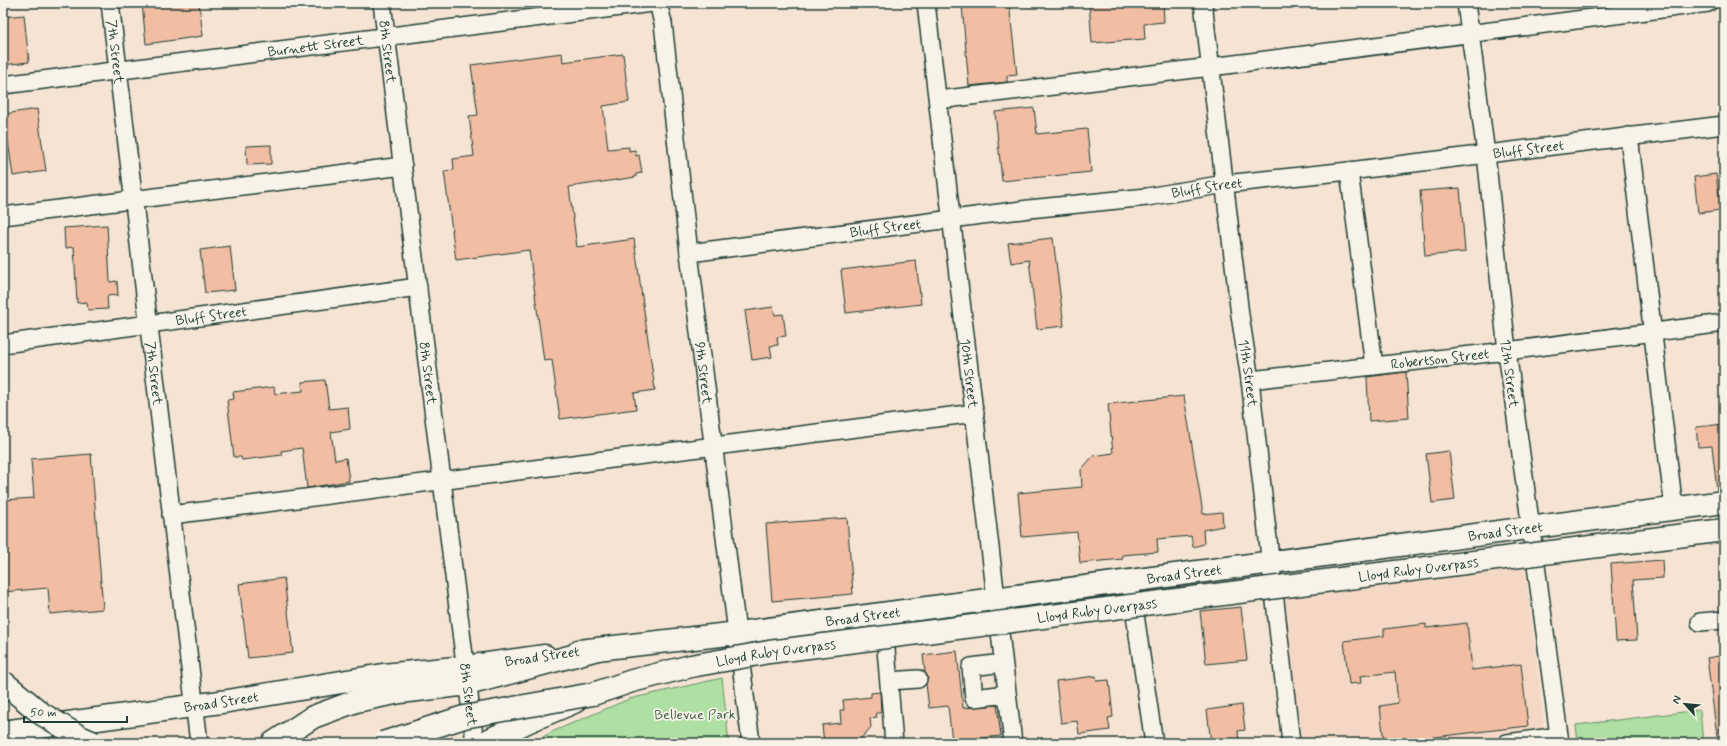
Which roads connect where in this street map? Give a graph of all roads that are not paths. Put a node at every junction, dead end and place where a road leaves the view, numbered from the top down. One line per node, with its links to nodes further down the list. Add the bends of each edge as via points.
1 (110, 3): 12 (street, 7th Street)
2 (382, 3): 10 (street, 8th Street)
3 (652, 3): 10 (street, Burnett Street)
4 (658, 3): 24 (street, 9th Street, via 663,22)
5 (926, 3): 14 (street, 10th Street)
6 (1203, 3): 11 (street, 11th Street)
7 (1466, 3): 9 (street, 12th Street)
8 (1708, 3): 9 (street)
9 (1470, 34): 11 (street); 17 (street, 12th Street)
10 (386, 36): 12 (street, Burnett Street); 18 (street, 8th Street)
11 (1211, 67): 14 (street); 20 (street, 11th Street)
12 (119, 70): 13 (street, Burnett Street); 21 (street, 7th Street)
13 (3, 85)
14 (938, 100): 23 (street, 10th Street)
15 (1724, 125): 16 (street, Bluff Street)
16 (1629, 136): 17 (street, Bluff Street); 28 (street)
17 (1486, 154): 19 (street, Bluff Street); 30 (street, 12th Street)
18 (403, 166): 21 (street); 25 (street, 8th Street)
19 (1349, 171): 20 (street, Bluff Street); 31 (street)
20 (1225, 184): 23 (street, Bluff Street, via 1148,197); 32 (street, 11th Street)
21 (134, 199): 22 (street); 27 (street, 7th Street)
22 (3, 216)
23 (952, 220): 24 (street, Bluff Street); 33 (street, 10th Street)
24 (689, 253): 34 (street, 9th Street)
25 (418, 287): 27 (street, Bluff Street); 35 (street, 8th Street)
26 (1724, 323): 28 (street, Robertson Street)
27 (148, 325): 29 (street, Bluff Street); 38 (street, 7th Street)
28 (1653, 332): 30 (street, Robertson Street); 37 (street)
29 (3, 344)
30 (1507, 351): 31 (street, Robertson Street); 39 (street, 12th Street)
31 (1374, 366): 32 (street, Robertson Street)
32 (1250, 380): 41 (street, 11th Street)
33 (975, 413): 34 (street); 43 (street, 10th Street)
34 (714, 446): 35 (street); 47 (street, 9th Street)
35 (442, 481): 38 (street); 49 (street, 8th Street)
36 (1724, 502): 37 (main road, Broad Street)
37 (1674, 509): 39 (main road, Broad Street)
38 (171, 515): 55 (street, 7th Street)
39 (1531, 528): 41 (main road, Broad Street); 57 (street, 12th Street)
40 (1724, 530): 53 (main road, Lloyd Ruby Overpass, bridge, via 770,652 691,666)
41 (1270, 562): 42 (main road, Broad Street); 68 (street, 11th Street)
42 (1130, 581): 43 (main road, Broad Street); 67 (street)
43 (996, 599): 44 (main road, Broad Street); 48 (street, 10th Street)
44 (883, 614): 47 (main road, Broad Street); 51 (street)
45 (1724, 620): 46 (street)
46 (1700, 622)
47 (738, 633): 49 (main road, Broad Street, via 598,649); 64 (street, 9th Street)
48 (1004, 663): 54 (street, 10th Street); 54 (street, via 971,667 974,698)
49 (467, 675): 55 (main road, Broad Street, via 383,675); 60 (main road, via 356,701 314,717); 62 (street, 8th Street)
50 (918, 679): 51 (street)
51 (889, 681): 65 (street)
52 (3, 682): 58 (main road, bridge, via 42,714 80,738)
53 (593, 694): 61 (main road, bridge, via 464,717); 63 (main road, Lloyd Ruby Overpass, bridge, via 529,720)
54 (1007, 694): 66 (street, 10th Street)
55 (193, 705): 56 (main road, Broad Street); 59 (street, 7th Street)
56 (3, 732)
57 (1559, 740): 69 (street)
58 (94, 743)
59 (199, 743)
60 (273, 743)
61 (383, 743)
62 (475, 743)
63 (483, 743)
64 (751, 743)
65 (894, 743)
66 (1013, 743)
67 (1154, 743)
68 (1291, 743)
69 (1507, 743)

